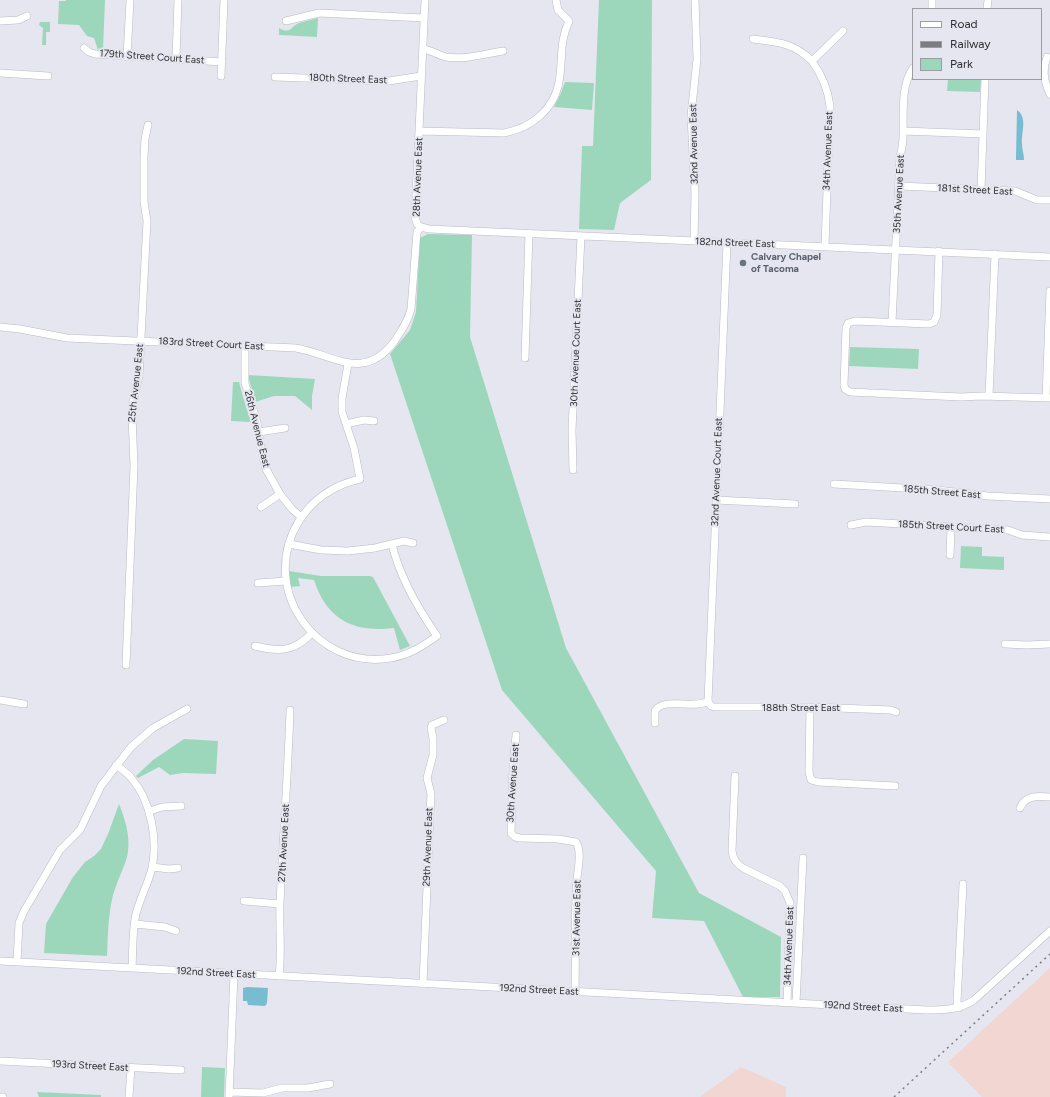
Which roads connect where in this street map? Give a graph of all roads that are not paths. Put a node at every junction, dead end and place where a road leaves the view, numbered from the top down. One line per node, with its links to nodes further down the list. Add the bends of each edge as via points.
1 (130, 0): 16 (street)
2 (178, 0): 18 (street)
3 (224, 0): 20 (street)
4 (425, 0): 8 (street, 28th Avenue East)
5 (556, 0): 30 (street, via 558,10 569,21 561,47 557,90 540,116 526,126 504,133)
6 (695, 0): 39 (street, 32nd Avenue East, via 697,59 691,116 695,194)
7 (27, 16): 9 (street, via 18,20)
8 (424, 18): 10 (street, via 319,13); 14 (street, 28th Avenue East)
9 (0, 21)
10 (286, 21)
11 (843, 31): 19 (street)
12 (753, 39): 19 (street, via 774,41 793,47)
13 (84, 48): 16 (street, 179th Street Court East, via 95,54)
14 (423, 49): 15 (street, via 446,57 466,57); 25 (street, 28th Avenue East)
15 (503, 51)
16 (127, 57): 18 (street, 179th Street Court East)
17 (1047, 57): 28 (street, via 1044,76)
18 (176, 59): 20 (street, 179th Street Court East)
19 (812, 61): 41 (street, 34th Avenue East, via 827,88 830,106)
20 (222, 62): 24 (street)
21 (912, 69): 31 (street, 35th Avenue East, via 905,86)
22 (0, 73): 23 (street)
23 (48, 76)
24 (221, 76)
25 (421, 76): 26 (street, 180th Street East, via 389,82); 30 (street, 28th Avenue East)
26 (275, 77)
27 (985, 80): 32 (street)
28 (1050, 94)
29 (148, 125): 49 (street, 25th Avenue East, via 145,139 146,221)
30 (419, 131): 36 (street, 28th Avenue East, via 415,217 416,223)
31 (903, 131): 32 (street); 33 (street, 35th Avenue East)
32 (983, 134): 34 (street)
33 (899, 186): 34 (street, 181st Street East); 42 (street, 35th Avenue East)
34 (981, 190): 35 (street, 181st Street East, via 1015,191 1037,200)
35 (1050, 200)
36 (421, 227): 37 (street, 182nd Street East); 52 (street, 28th Avenue East, via 417,232 411,310 403,329 378,358 370,362)
37 (529, 233): 38 (street, 182nd Street East); 51 (street)
38 (581, 236): 39 (street, 182nd Street East); 59 (street, 30th Avenue Court East, via 572,430)
39 (694, 241): 40 (street, 182nd Street East)
40 (727, 243): 41 (street, 182nd Street East); 63 (street, 32nd Avenue Court East)
41 (825, 246): 42 (street, 182nd Street East)
42 (896, 249): 43 (street, 182nd Street East); 47 (street, 35th Avenue East)
43 (939, 251): 44 (street, 182nd Street East); 47 (street, via 937,315 934,322)
44 (994, 254): 45 (street, 182nd Street East); 53 (street)
45 (1050, 256)
46 (1050, 291): 54 (street)
47 (892, 322): 53 (street, via 856,321 847,325 844,385 846,390 961,397)
48 (0, 327): 49 (street, 183rd Street Court East, via 67,338)
49 (140, 341): 50 (street, 183rd Street Court East); 80 (street, 25th Avenue East, via 139,376 132,416 134,466)
50 (245, 346): 52 (street, 183rd Street Court East, via 296,348); 58 (street, 26th Avenue East, via 245,383)
51 (525, 358)
52 (348, 364): 56 (street, via 342,398 342,412)
53 (989, 396): 54 (street)
54 (1048, 398)
55 (374, 421): 56 (street, via 364,420)
56 (346, 424): 66 (street, via 360,479 328,492 312,504)
57 (285, 428): 58 (street)
58 (259, 432): 61 (street, 26th Avenue East, via 266,469)
59 (573, 470)
60 (834, 484): 62 (street, 185th Street East)
61 (280, 494): 65 (street); 66 (street, 26th Avenue East)
62 (1050, 499)
63 (716, 500): 64 (street); 82 (street, 32nd Avenue Court East)
64 (795, 504)
65 (261, 507)
66 (301, 517): 71 (street)
67 (851, 525): 68 (street, 185th Street Court East, via 866,522)
68 (951, 528): 69 (street, 185th Street Court East, via 1008,530 1022,535); 73 (street)
69 (1050, 537)
70 (413, 543): 72 (street, via 404,541)
71 (288, 544): 72 (street, via 335,551 362,550); 74 (street)
72 (392, 544): 76 (street, via 402,575 437,636 404,655 371,659 343,653)
73 (950, 555)
74 (286, 581): 75 (street); 76 (street, via 294,608)
75 (258, 583)
76 (312, 633): 79 (street, via 300,644 288,649 274,650)
77 (1005, 644): 78 (street)
78 (1050, 644)
79 (255, 646)
80 (126, 665)
81 (0, 700): 83 (street)
82 (708, 701): 84 (street, 188th Street East, via 714,707); 89 (street, via 702,704 660,706 655,711)
83 (24, 704)
84 (810, 707): 87 (street, 188th Street East); 93 (street, via 808,772 812,780 824,783)
85 (186, 708): 91 (street, via 153,728 131,747)
86 (290, 710): 104 (street, 27th Avenue East)
87 (896, 712)
88 (444, 720): 113 (street, 29th Avenue East, via 432,725 431,728 433,755 427,778 430,814)
89 (654, 723)
90 (516, 735): 98 (street, 30th Avenue East, via 511,833 520,838 567,840)
91 (116, 765): 97 (street, via 132,778); 109 (street, via 101,786 80,830 60,850 24,911 19,924)
92 (735, 776): 115 (street, 34th Avenue East, via 732,851 734,859 743,868 780,886 790,903)
93 (895, 786)
94 (1050, 797): 96 (street, via 1033,796 1025,800)
95 (181, 806): 97 (street, via 162,807)
96 (1020, 808)
97 (150, 811): 100 (street, via 154,845)
98 (577, 844): 114 (street, 31st Avenue East, via 579,862)
99 (803, 858): 116 (street)
100 (152, 867): 101 (street); 105 (street, via 139,902)
101 (178, 868)
102 (962, 884): 117 (street, via 957,1002)
103 (244, 901): 104 (street)
104 (280, 904): 112 (street, 27th Avenue East)
105 (135, 924): 106 (street, via 165,927); 110 (street)
106 (176, 931)
107 (1050, 931): 117 (street, 192nd Street East, via 983,993)
108 (0, 961): 109 (street, 192nd Street East)
109 (17, 962): 110 (street, 192nd Street East)
110 (132, 968): 111 (street, 192nd Street East)
111 (234, 974): 112 (street, 192nd Street East); 122 (street)
112 (279, 976): 113 (street, 192nd Street East)
113 (423, 984): 114 (street, 192nd Street East)
114 (575, 992): 115 (street, 192nd Street East)
115 (787, 1003): 116 (street, 192nd Street East)
116 (796, 1003): 117 (street, 192nd Street East, via 926,1010)
117 (959, 1008)
118 (0, 1061): 119 (street, 193rd Street East)
119 (131, 1068): 120 (street, 193rd Street East); 125 (street)
120 (181, 1070)
121 (330, 1084): 122 (street, via 308,1088 282,1088 263,1093)
122 (229, 1094)
123 (0, 1097): 124 (street)
124 (3, 1097)
125 (129, 1097)

